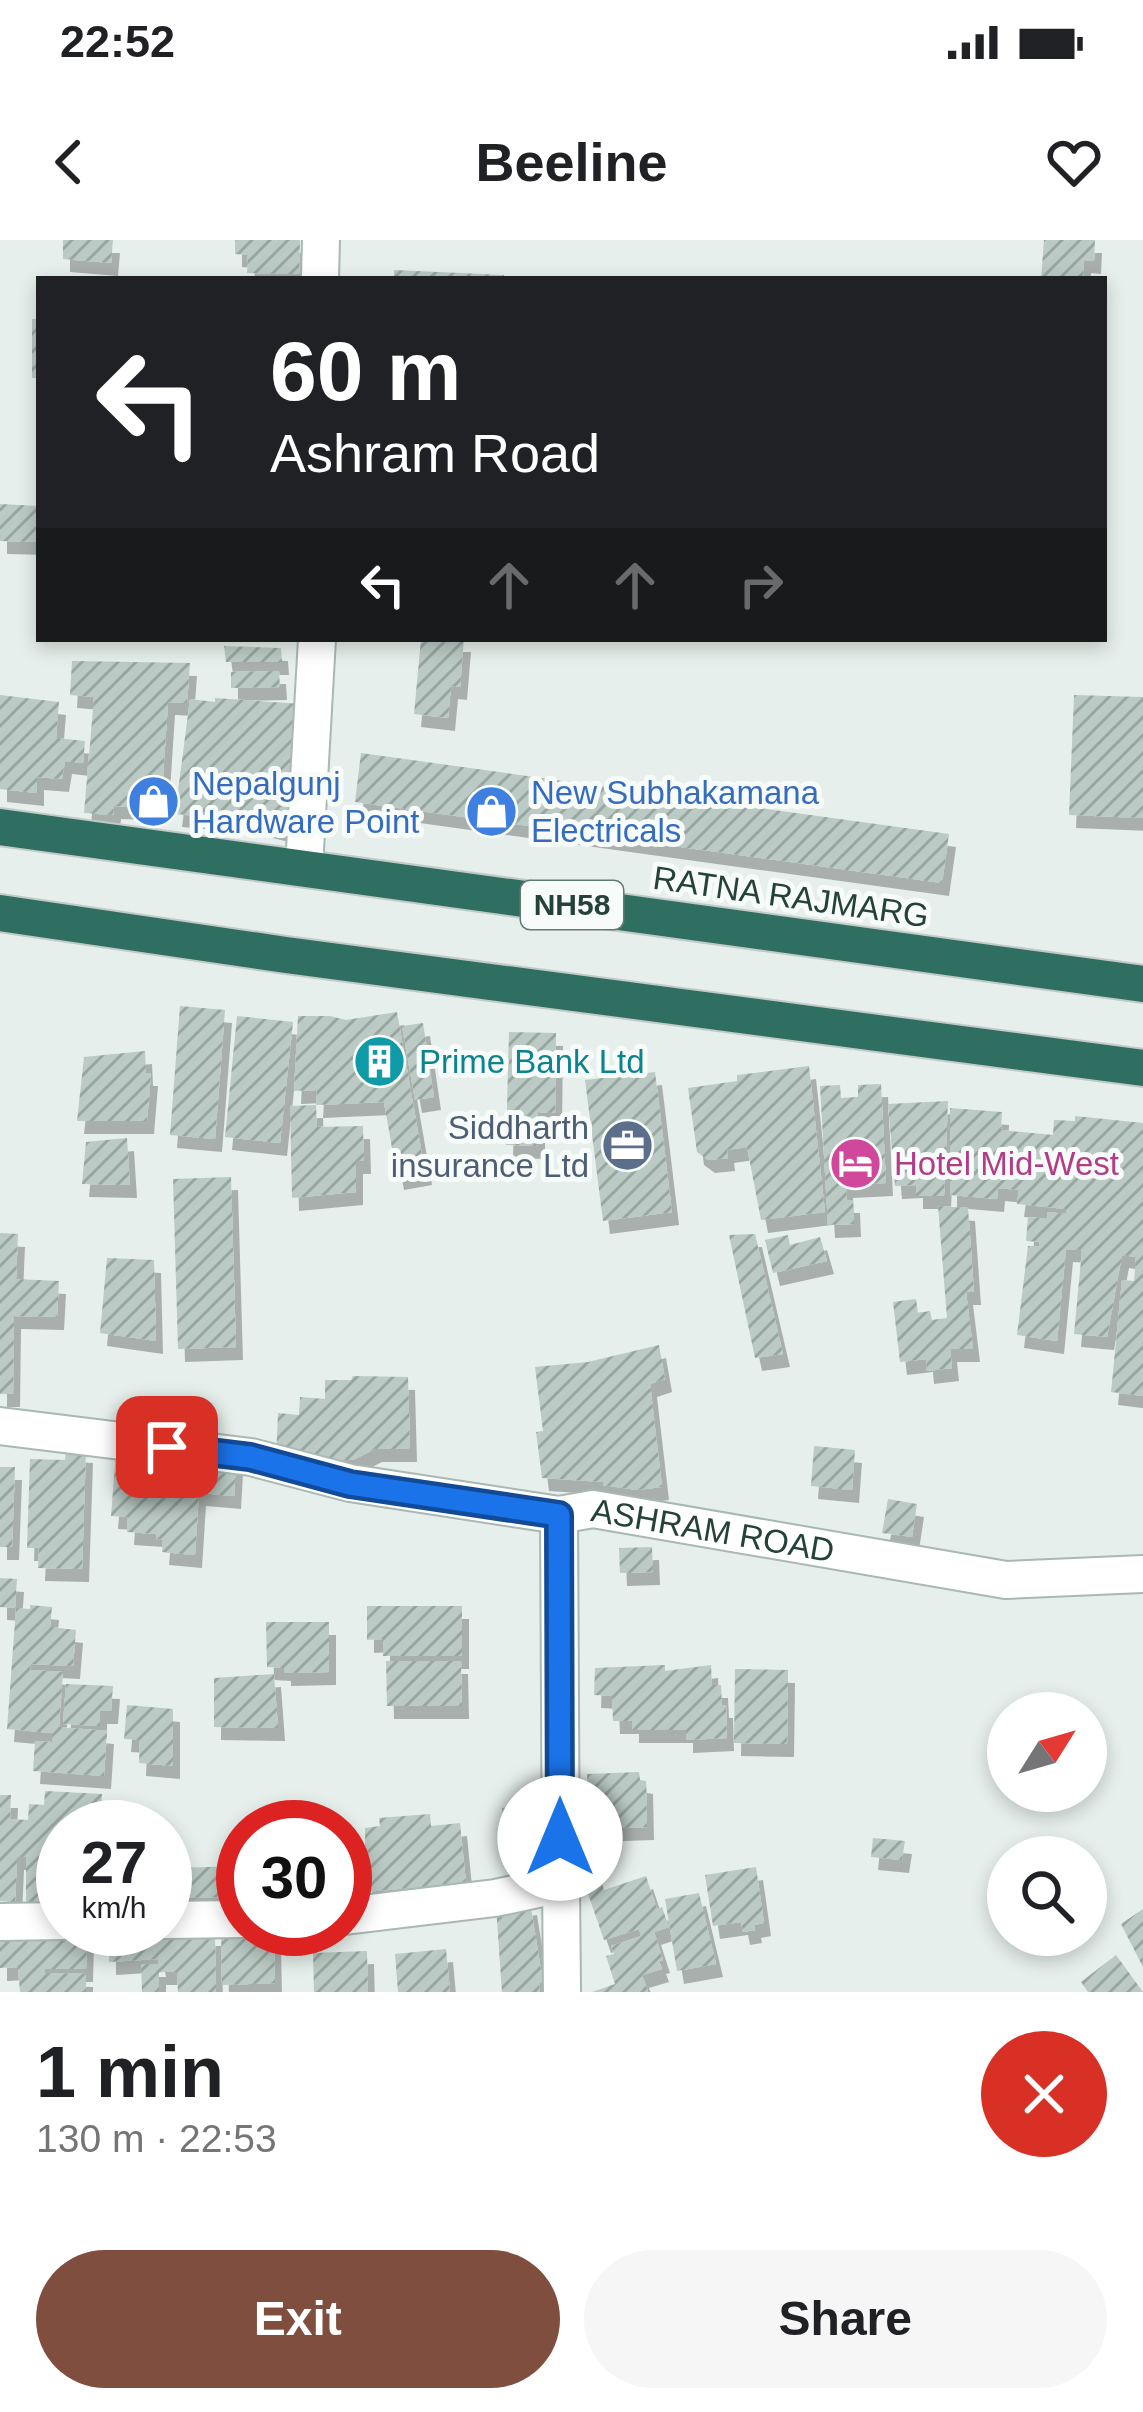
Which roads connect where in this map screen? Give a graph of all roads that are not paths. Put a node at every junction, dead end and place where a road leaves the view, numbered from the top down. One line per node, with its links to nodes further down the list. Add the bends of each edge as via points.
1 (321, 240): 2 (street)
2 (320, 276)
3 (317, 642): 5 (street)
4 (0, 827): 5 (highway, RATNA RAJMARG / NH58)
5 (304, 867): 7 (highway, RATNA RAJMARG / NH58)
6 (0, 913): 8 (highway)
7 (1143, 984)
8 (1143, 1068)
9 (0, 1426): 10 (street, ASHRAM ROAD, via 250,1457 350,1484)
10 (559, 1515): 11 (street, ASHRAM ROAD, via 593,1509 1006,1580); 12 (street)
11 (1143, 1574)
12 (561, 1884): 13 (street); 16 (street)
13 (372, 1913)
14 (0, 1922): 15 (street)
15 (36, 1922)
16 (562, 1992)

